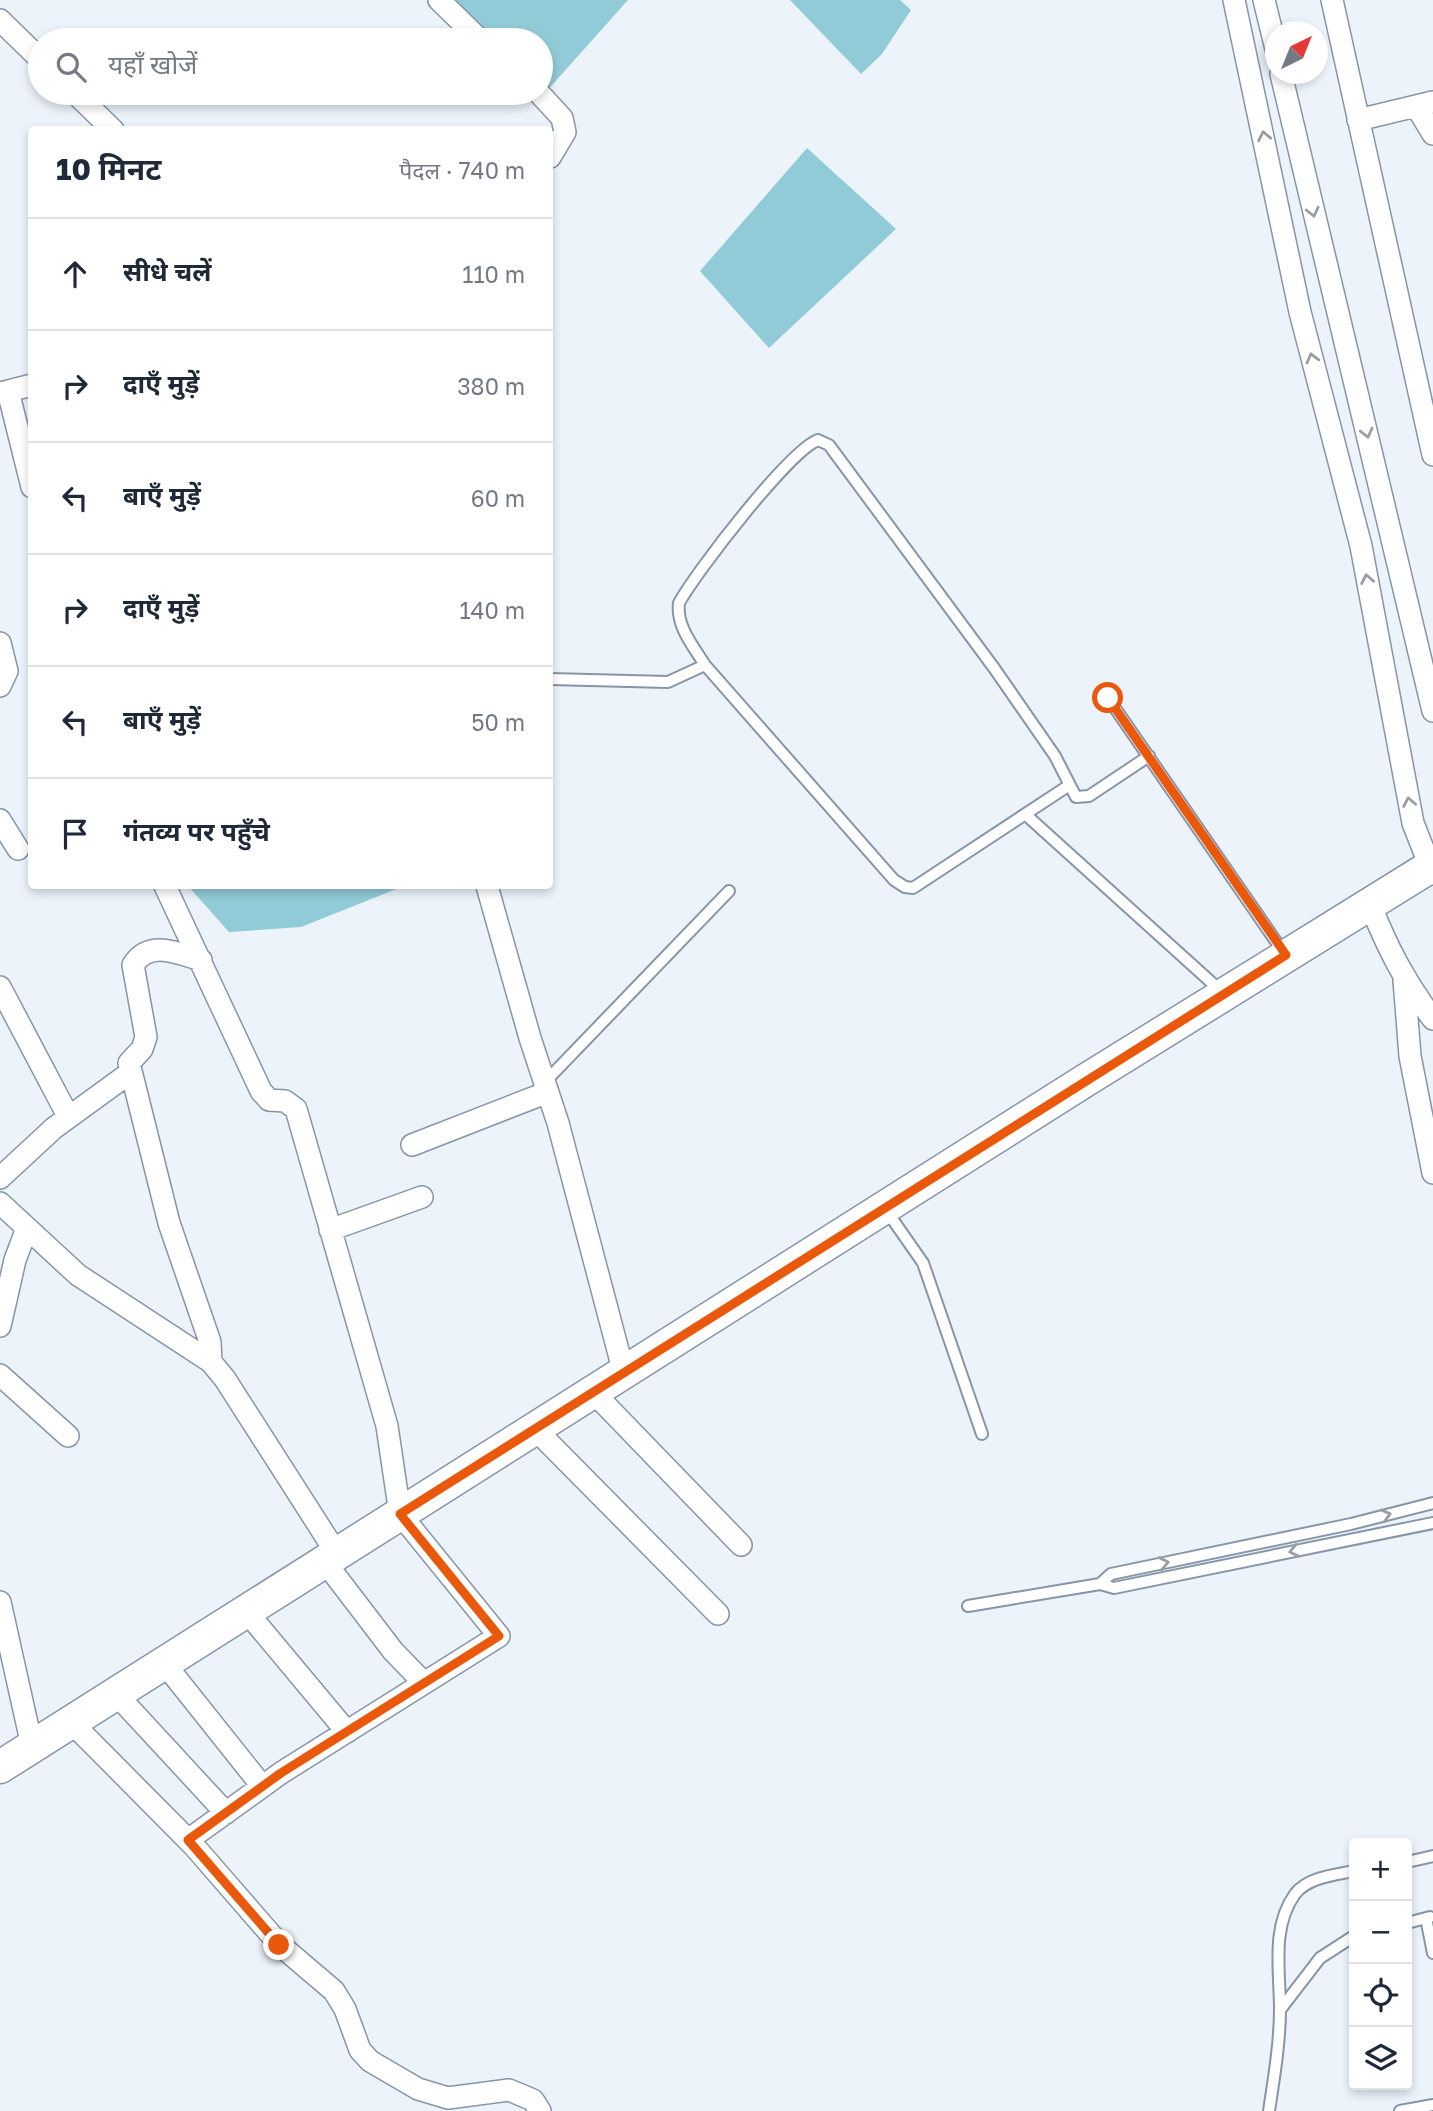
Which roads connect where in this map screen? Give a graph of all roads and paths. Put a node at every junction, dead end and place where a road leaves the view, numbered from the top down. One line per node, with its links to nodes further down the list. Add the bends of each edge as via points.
1 (439, 0): 7 (street)
2 (1234, 0): 32 (street, one-way to 2, via 1413,823 1361,546 1300,312)
3 (1264, 0): 6 (street)
4 (1332, 0): 13 (street)
5 (0, 20): 8 (street)
6 (1269, 21)
7 (468, 28)
8 (28, 47)
9 (1283, 84): 26 (street, one-way to 26)
10 (1424, 104): 13 (street); 15 (street)
11 (87, 105): 14 (street)
12 (550, 105): 16 (street, via 562,118 565,132)
13 (1358, 120): 19 (street)
14 (109, 126)
15 (1433, 134)
16 (553, 153)
17 (28, 386): 18 (street)
18 (4, 392): 20 (street)
19 (1433, 456)
20 (28, 473)
21 (0, 643): 24 (street, via 7,671)
22 (705, 665): 23 (lane, via 668,682); 28 (lane, via 683,629 679,603 729,531 812,442 824,441 994,668 1055,755); 29 (lane, via 905,887 913,887)
23 (553, 679)
24 (0, 686)
25 (1108, 698): 27 (lane)
26 (1433, 712)
27 (1149, 756): 28 (lane, via 1089,796 1076,797); 37 (lane)
28 (1068, 786): 29 (lane)
29 (1025, 814): 41 (lane)
30 (0, 820): 31 (street)
31 (17, 849)
32 (1432, 869): 36 (street)
33 (166, 889): 38 (street)
34 (488, 889): 44 (street)
35 (729, 891): 44 (lane)
36 (1370, 904): 37 (street); 39 (street)
37 (1286, 955): 41 (street)
38 (201, 960): 43 (street, via 158,949 137,958 133,965 146,1037 142,1049 129,1059); 53 (street, via 261,1091 269,1100 291,1103 296,1110)
39 (1404, 979): 42 (street); 47 (street, via 1410,1056)
40 (0, 987): 45 (street)
41 (1224, 994): 51 (street)
42 (1433, 1019)
43 (131, 1072): 45 (street); 55 (street, via 169,1223 210,1342)
44 (546, 1088): 46 (street); 56 (street)
45 (68, 1116): 48 (street)
46 (412, 1145)
47 (1433, 1173)
48 (0, 1178)
49 (422, 1197): 53 (street)
50 (0, 1203): 52 (street)
51 (884, 1208): 56 (street); 60 (lane, via 923,1262)
52 (27, 1228): 54 (street); 55 (street, via 78,1275)
53 (330, 1230): 64 (street, via 387,1426)
54 (0, 1326)
55 (211, 1363): 68 (street, via 225,1379)
56 (624, 1373): 58 (street)
57 (0, 1375): 61 (street)
58 (593, 1392): 59 (street); 67 (street)
59 (535, 1429): 64 (street); 73 (street)
60 (982, 1434)
61 (68, 1436)
62 (1433, 1503): 63 (lane)
63 (1412, 1507): 66 (lane); 69 (lane, one-way to 63, via 1111,1574)
64 (400, 1514): 68 (street); 75 (street, via 499,1636)
65 (1433, 1523): 66 (lane)
66 (1415, 1527): 69 (lane, one-way to 69, via 1114,1588)
67 (741, 1545)
68 (331, 1558): 72 (street); 75 (street, via 393,1651)
69 (1100, 1584): 71 (lane)
70 (0, 1602): 79 (street)
71 (968, 1606)
72 (246, 1611): 74 (street); 78 (street)
73 (718, 1614)
74 (163, 1664): 76 (street); 81 (street)
75 (424, 1683): 78 (street)
76 (116, 1694): 77 (street); 82 (street)
77 (72, 1723): 79 (street); 83 (street)
78 (347, 1732): 81 (street)
79 (32, 1746): 80 (street)
80 (0, 1767)
81 (262, 1786): 82 (street)
82 (226, 1812): 83 (street)
83 (188, 1840): 93 (street, via 279,1945 334,1991 360,2050 370,2061 418,2089 448,2098 509,2090 533,2100)
84 (1433, 1856): 85 (lane)
85 (1412, 1861)
86 (1349, 1872): 91 (lane, via 1306,1884 1295,1894 1285,1916 1276,1961)
87 (1429, 1917): 88 (lane); 90 (lane)
88 (1412, 1922)
89 (1349, 1939): 91 (lane, via 1320,1958)
90 (1433, 1953)
91 (1280, 2010): 94 (lane)
92 (1433, 2105): 95 (lane)
93 (540, 2111)
94 (1269, 2111)
95 (1399, 2111)

